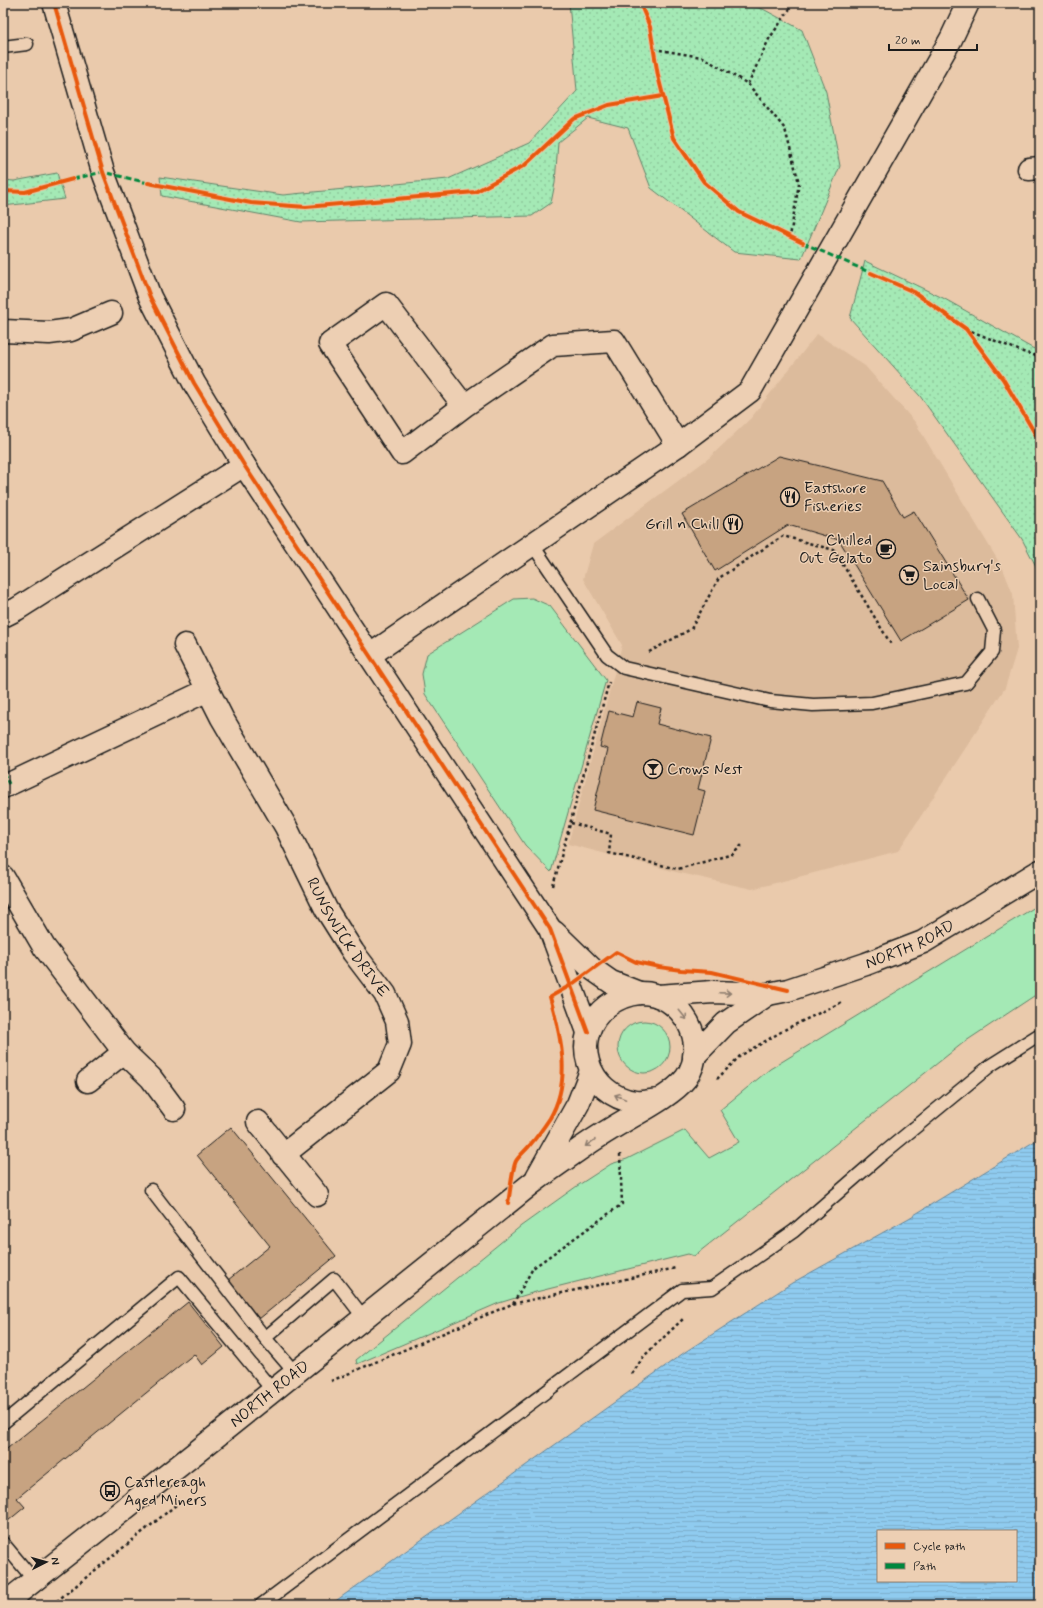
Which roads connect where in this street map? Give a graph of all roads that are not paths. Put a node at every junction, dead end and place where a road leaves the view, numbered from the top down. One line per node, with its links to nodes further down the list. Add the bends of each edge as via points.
1 (54, 3): 9 (street, via 103,172 150,297 194,383)
2 (968, 3): 8 (street, via 951,39 750,392)
3 (27, 44): 4 (lane)
4 (3, 47)
5 (111, 313): 6 (street, via 71,330 49,333)
6 (3, 331)
7 (464, 406): 7 (street, via 402,453 330,344 386,304); 8 (street, via 553,345 614,342)
8 (678, 445): 10 (street)
9 (244, 465): 12 (street); 14 (street)
10 (532, 544): 11 (lane, via 607,655 624,668 770,701 813,705 872,703 966,683 992,652 994,630); 14 (street)
11 (978, 599)
12 (3, 616)
13 (185, 645): 15 (street, RUNSWICK DRIVE)
14 (370, 655): 19 (street)
15 (208, 690): 16 (street); 31 (street, RUNSWICK DRIVE, via 286,827 326,909 385,994 397,1021 400,1044 389,1072)
16 (3, 787)
17 (1040, 870): 20 (street, NORTH ROAD, via 923,942 866,964 788,990)
18 (3, 877): 24 (street, via 44,947)
19 (550, 929): 21 (street, via 591,968 611,982); 22 (street)
20 (768, 994): 21 (street, one-way to 20, via 713,992); 25 (street, via 726,1023)
21 (648, 995): 22 (street, via 617,998 599,1012); 25 (street, one-way to 25, via 674,1005 687,1019 694,1037)
22 (588, 1032): 26 (street, via 586,1052)
23 (1040, 1034): 43 (lane, via 991,1065 794,1231 712,1288 682,1290)
24 (124, 1052): 27 (street); 29 (street, via 151,1078)
25 (694, 1056): 28 (street, via 688,1075 676,1090)
26 (591, 1071): 28 (street, one-way to 26, via 638,1103 619,1098 602,1087); 32 (street, via 578,1104)
27 (88, 1081)
28 (658, 1100): 32 (street, NORTH ROAD, one-way to 32)
29 (174, 1109)
30 (258, 1122): 31 (street)
31 (283, 1155): 34 (street)
32 (534, 1181): 35 (street, NORTH ROAD)
33 (151, 1190): 36 (lane)
34 (317, 1195)
35 (364, 1318): 36 (lane, via 334,1279); 37 (street, NORTH ROAD)
36 (265, 1338): 37 (lane)
37 (296, 1374): 38 (street, NORTH ROAD)
38 (274, 1392): 39 (lane, via 179,1277); 41 (street, NORTH ROAD)
39 (3, 1422)
40 (3, 1543): 41 (lane)
41 (34, 1580): 42 (street, NORTH ROAD)
42 (3, 1605)
43 (261, 1605)

